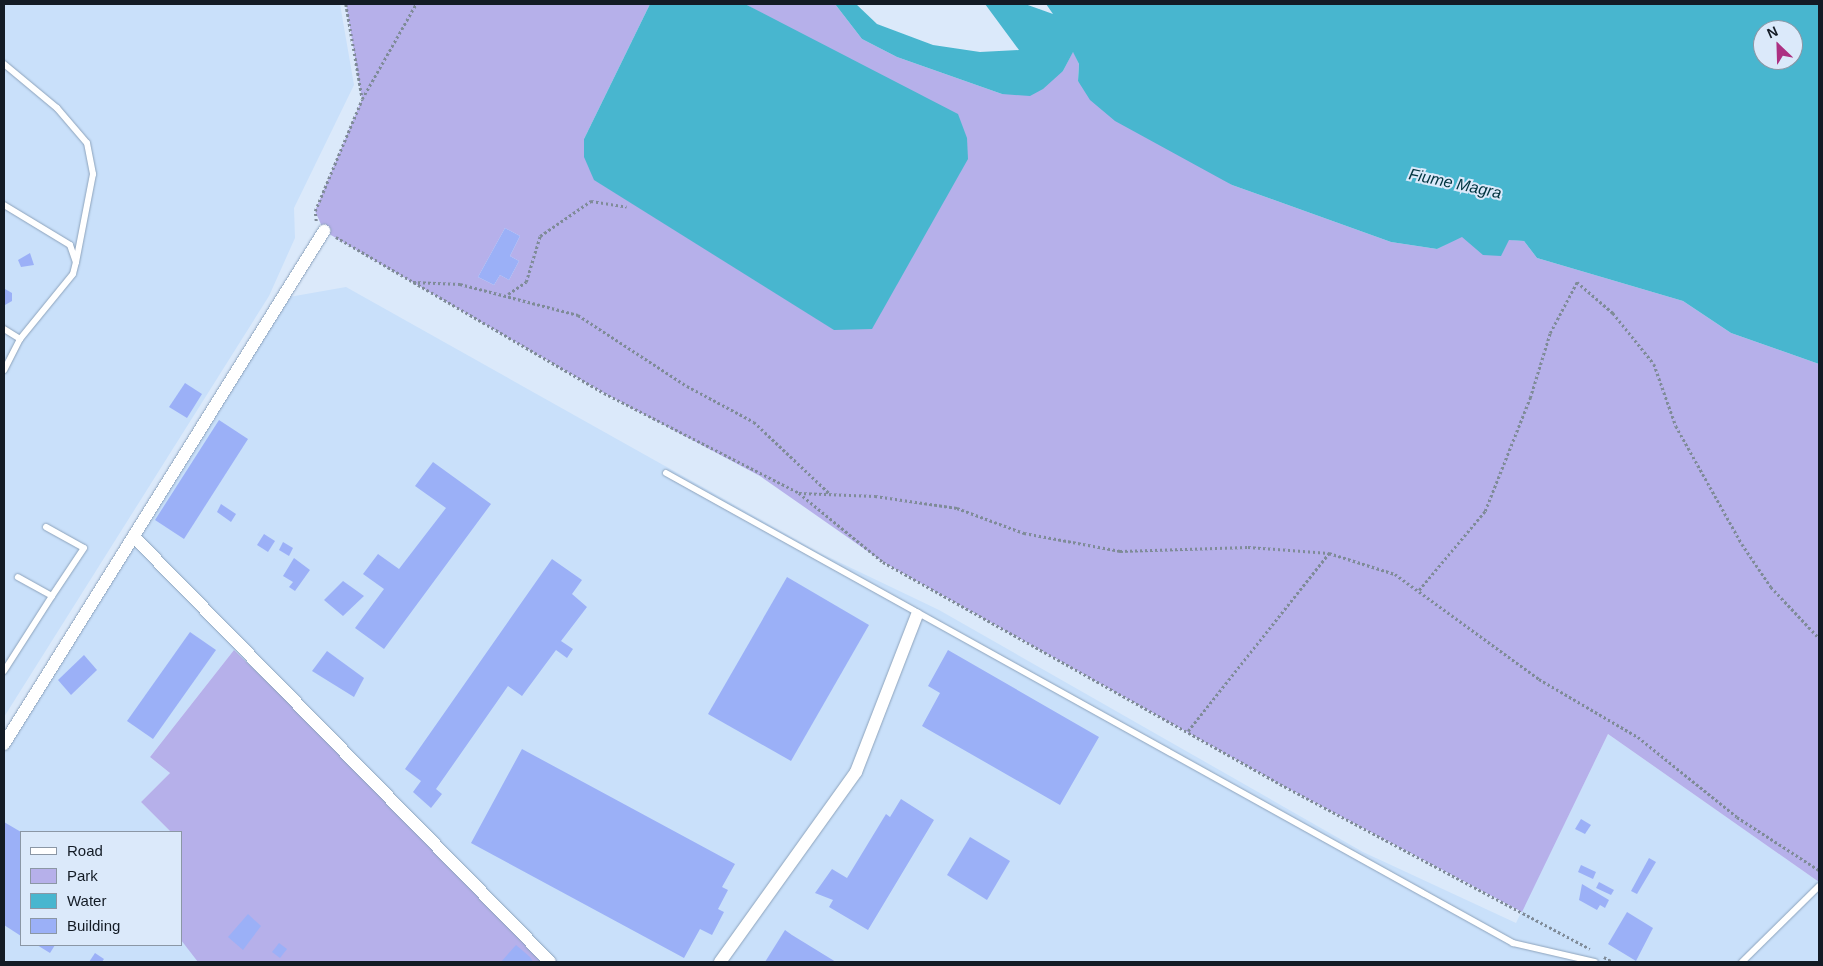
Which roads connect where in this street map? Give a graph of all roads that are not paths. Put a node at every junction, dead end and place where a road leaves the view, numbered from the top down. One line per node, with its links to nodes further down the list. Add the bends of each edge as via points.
1 (4, 64): 4 (lane, via 57,108 87,143 93,174)
2 (4, 205): 4 (lane, via 70,245)
3 (324, 231): 10 (street)
4 (76, 262): 6 (lane, via 73,274)
5 (4, 329): 6 (lane)
6 (20, 339): 7 (lane)
7 (4, 370)
8 (666, 473): 13 (lane)
9 (46, 527): 12 (lane, via 84,548)
10 (136, 538): 15 (street); 17 (street)
11 (18, 577): 12 (lane)
12 (52, 596): 14 (lane)
13 (918, 616): 18 (street, via 856,772); 19 (lane, via 1513,943)
14 (4, 670)
15 (4, 744)
16 (1819, 886): 20 (lane)
17 (550, 962)
18 (720, 962)
19 (1596, 962)
20 (1742, 962)

